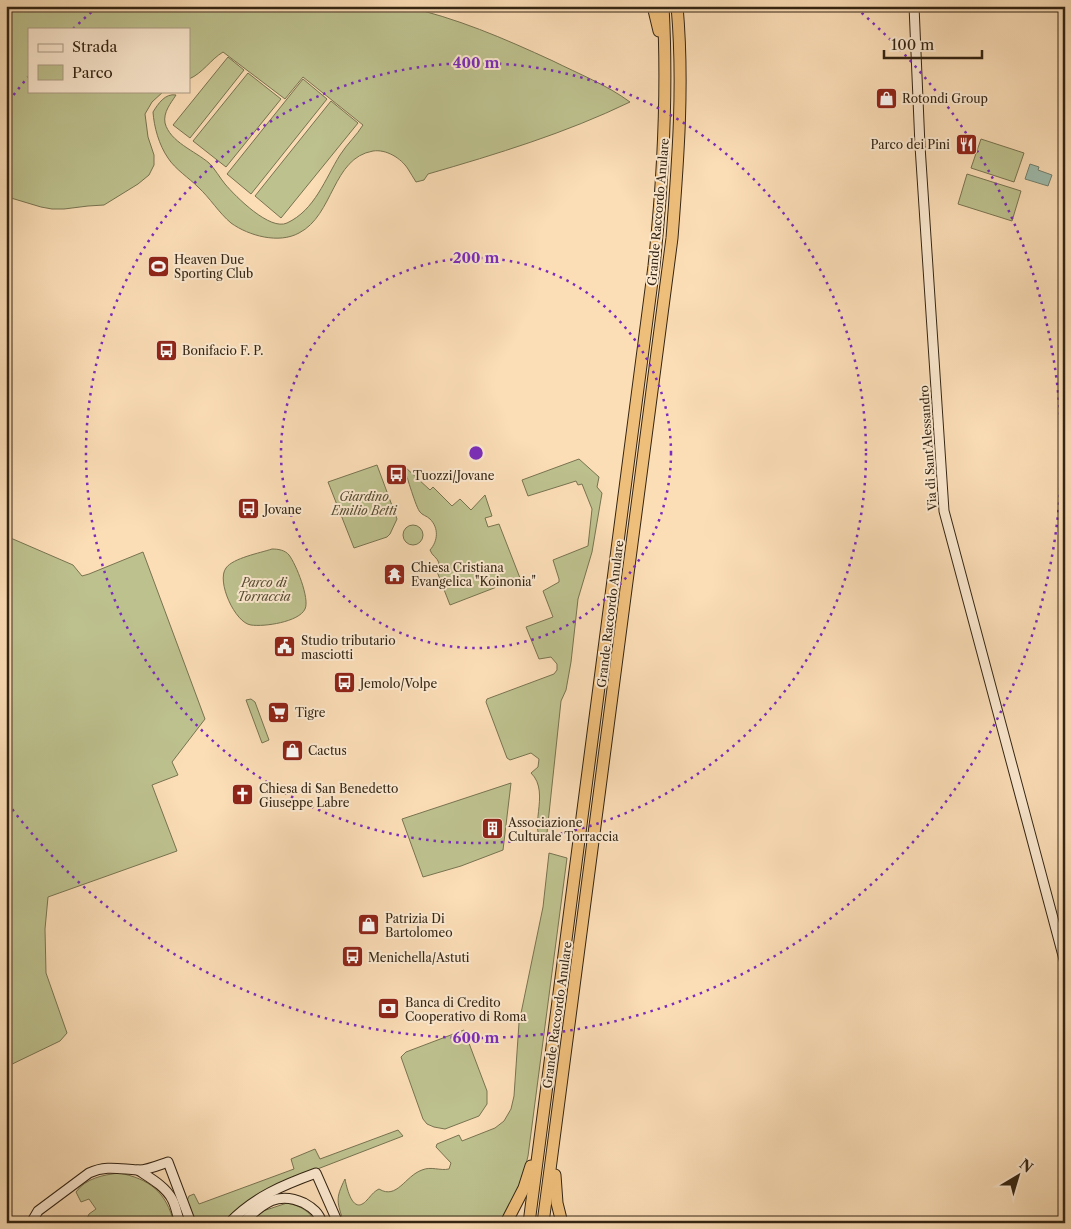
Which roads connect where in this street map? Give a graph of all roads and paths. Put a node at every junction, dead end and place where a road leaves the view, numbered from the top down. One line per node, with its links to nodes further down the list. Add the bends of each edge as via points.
1 (653, 6): 5 (highway)
2 (662, 6): 5 (highway, Grande Raccordo Anulare)
3 (914, 6): 6 (street, Via di Sant'Alessandro, via 944,511)
4 (678, 9): 8 (highway, Grande Raccordo Anulare, via 680,105 672,238)
5 (665, 56): 7 (highway, Grande Raccordo Anulare, via 663,164 654,266)
6 (1065, 963)
7 (541, 1130): 17 (highway, via 527,1178); 18 (highway, Grande Raccordo Anulare)
8 (553, 1148): 19 (highway, Grande Raccordo Anulare); 20 (highway, via 557,1203)
9 (138, 1170): 10 (street, via 110,1167 89,1173 38,1211); 11 (street, via 172,1199); 12 (street, via 164,1163)
10 (31, 1223)
11 (180, 1223)
12 (191, 1223)
13 (229, 1223): 16 (street, via 266,1193 316,1173)
14 (242, 1223): 15 (street, via 264,1205 281,1197 308,1205 318,1213)
15 (322, 1223)
16 (338, 1223)
17 (506, 1223)
18 (529, 1223)
19 (543, 1223)
20 (562, 1223)

